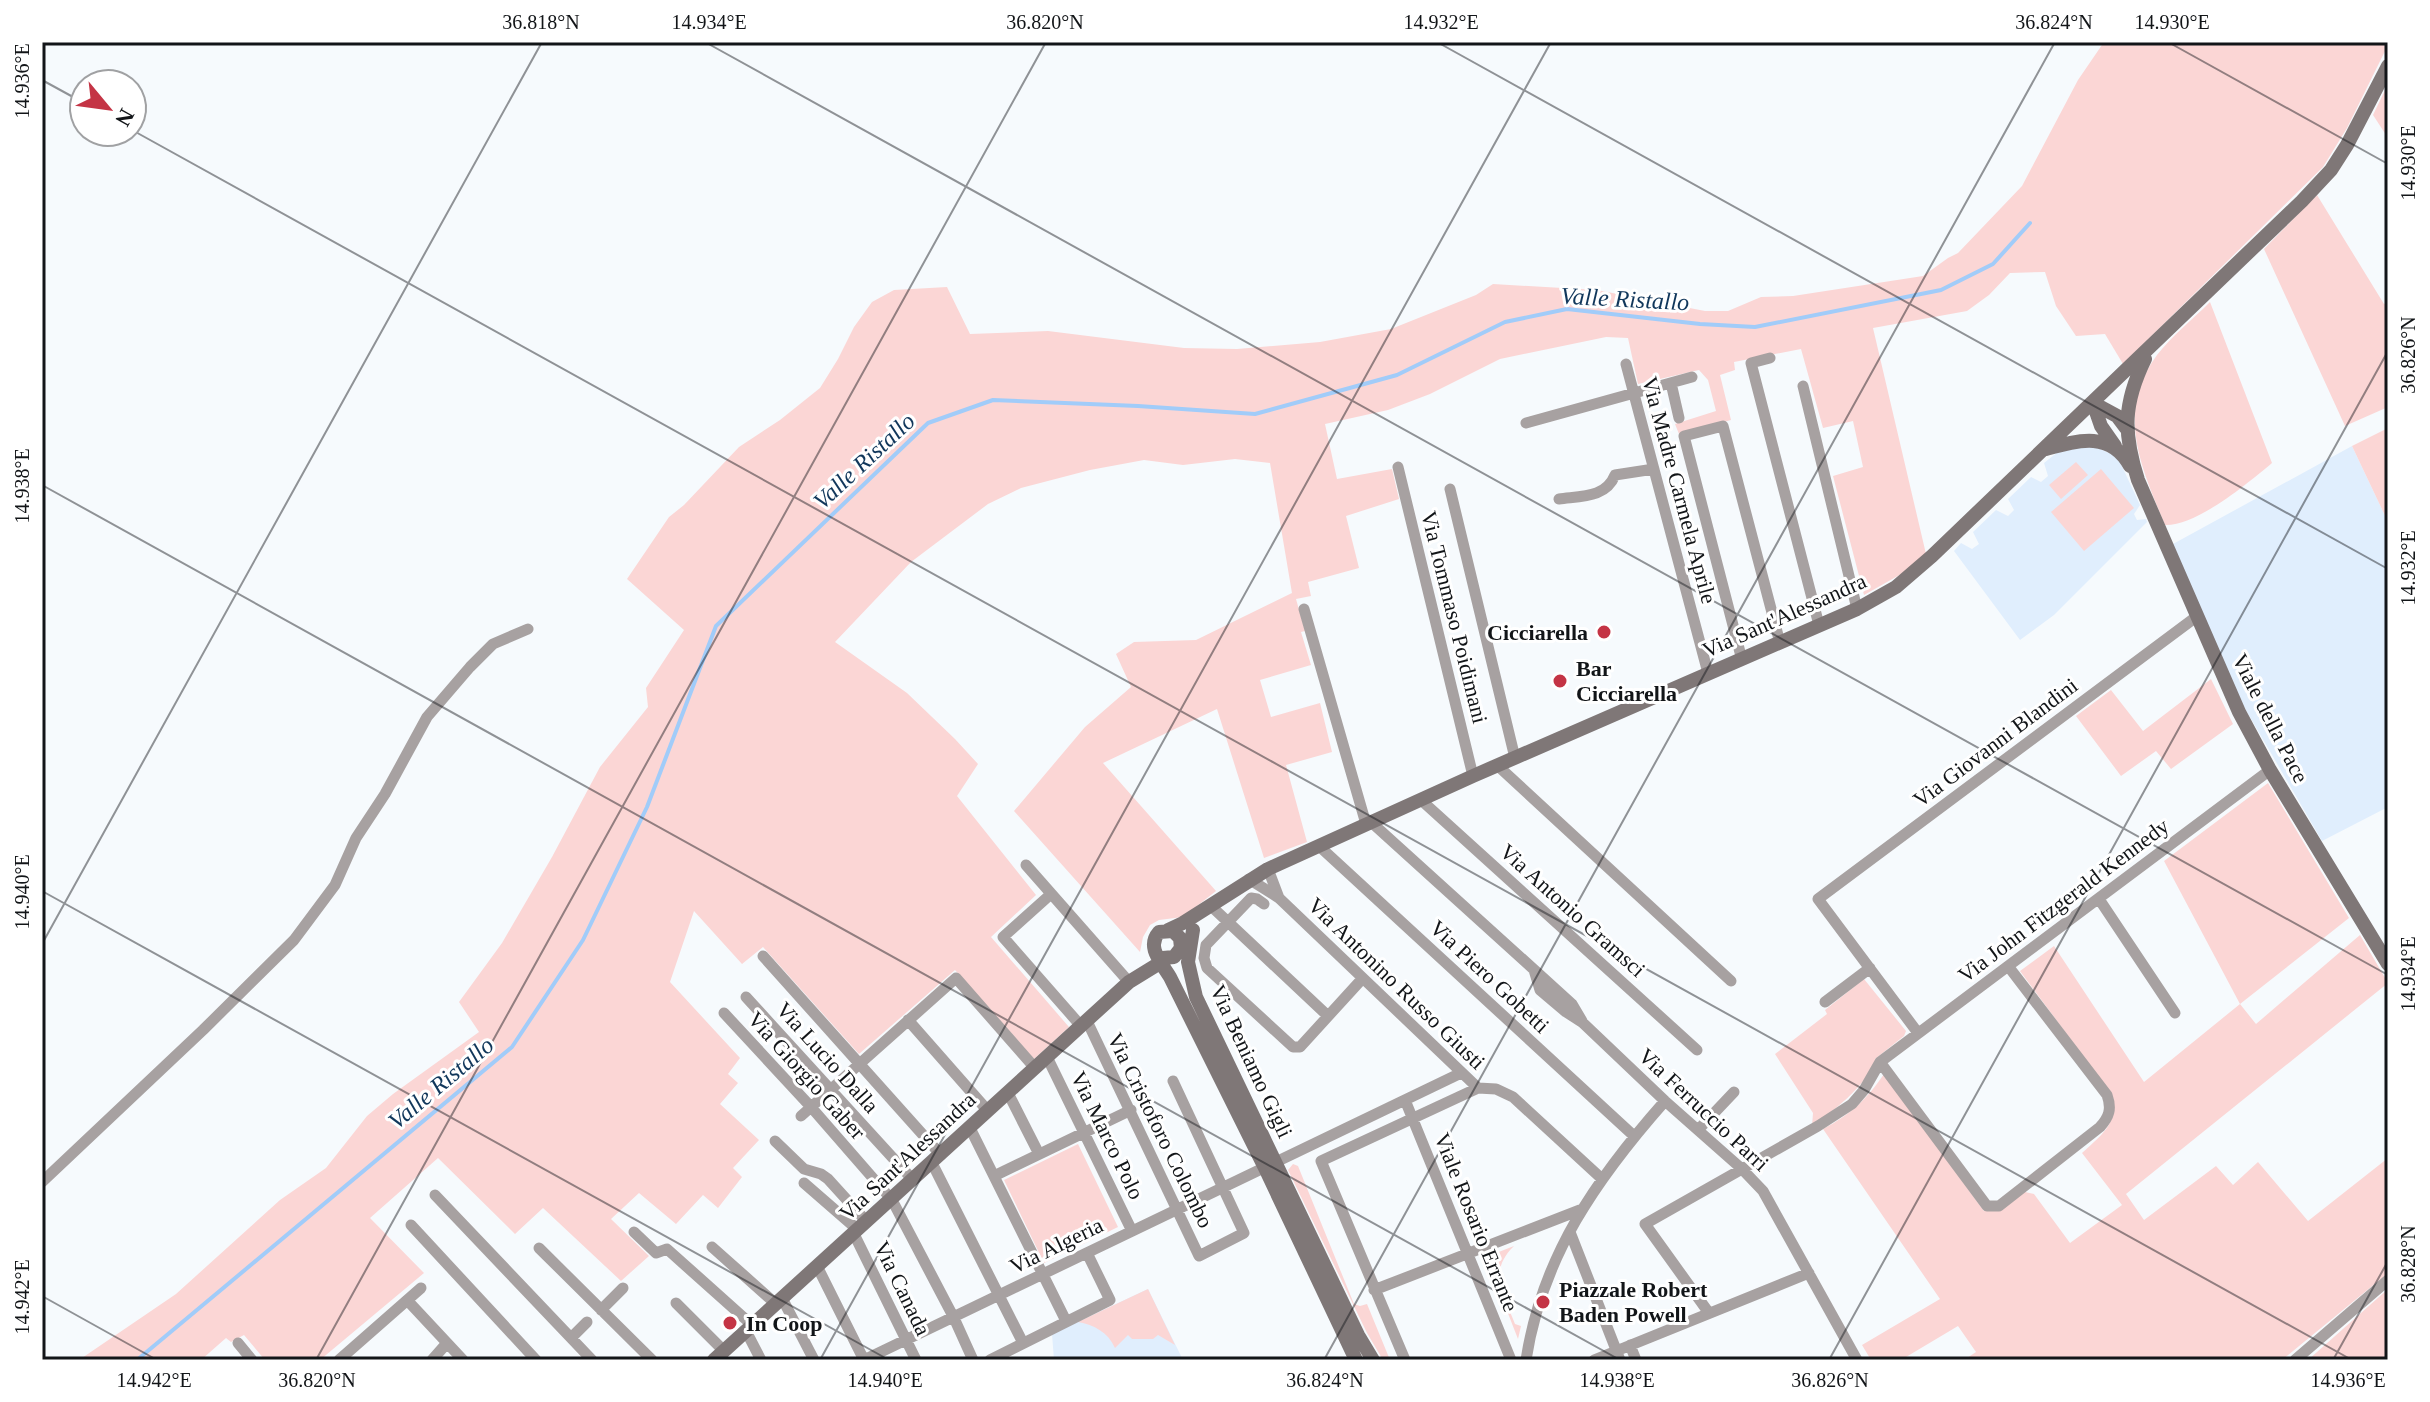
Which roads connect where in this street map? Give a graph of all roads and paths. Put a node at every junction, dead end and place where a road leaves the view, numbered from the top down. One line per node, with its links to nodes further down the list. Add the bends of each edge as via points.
1 (2388, 66): 2 (street, Via Sant'Alessandra, via 2331,170)
2 (2149, 350): 9 (street, Via Sant'Alessandra); 12 (street, via 2127,405)
3 (1770, 358): 23 (street, via 1751,363)
4 (1626, 364): 8 (street, Via Madre Carmela Aprile)
5 (1692, 377): 6 (street)
6 (1671, 383): 8 (street); 10 (street)
7 (1803, 386): 21 (street)
8 (1634, 392): 11 (street); 16 (street, Via Madre Carmela Aprile)
9 (2093, 403): 12 (street, via 2117,416); 13 (street); 14 (street, Via Sant'Alessandra)
10 (1679, 418)
11 (1526, 423)
12 (2126, 429): 17 (street)
13 (2115, 446): 14 (street, via 2073,441); 17 (street)
14 (2044, 450): 21 (street, Via Sant'Alessandra, via 1896,587)
15 (1398, 467): 31 (street, Via Tommaso Poidimani)
16 (1654, 469): 19 (street, via 1615,475 1600,493); 27 (street, Via Madre Carmela Aprile)
17 (2138, 480): 22 (street, Viale della Pace)
18 (1450, 489): 28 (street)
19 (1559, 499)
20 (1304, 609): 33 (street)
21 (1857, 609): 23 (street, Via Sant'Alessandra)
22 (2196, 617): 30 (street, Viale della Pace); 50 (street, Via Giovanni Blandini, via 1818,899)
23 (1819, 625): 25 (street, Via Sant'Alessandra)
24 (528, 629): 95 (street, via 493,644 427,717 356,838 335,885 294,940)
25 (1780, 643): 26 (street, Via Sant'Alessandra); 26 (street, via 1723,426 1684,436)
26 (1742, 660): 27 (street, Via Sant'Alessandra)
27 (1708, 673): 28 (street, Via Sant'Alessandra)
28 (1515, 758): 29 (street, Via Sant'Alessandra)
29 (1498, 766): 31 (street, Via Sant'Alessandra); 54 (street)
30 (2270, 770): 40 (street, Via John Fitzgerald Kennedy); 48 (street, Viale della Pace)
31 (1473, 776): 32 (street, Via Sant'Alessandra)
32 (1421, 800): 33 (street, Via Sant'Alessandra); 65 (street, Via Antonio Gramsci)
33 (1368, 823): 34 (street, Via Sant'Alessandra); 77 (street, Via Ferruccio Parri, via 1534,970 1540,990)
34 (1319, 846): 36 (street, Via Sant'Alessandra); 86 (street, Via Piero Gobetti)
35 (1026, 865): 38 (street)
36 (1268, 869): 37 (street, Via Sant'Alessandra); 39 (street)
37 (1249, 879): 39 (street); 42 (street, Via Sant'Alessandra)
38 (1051, 894): 55 (street); 63 (street, Via Cristoforo Colombo, via 1003,937)
39 (1279, 898): 53 (street, Via Antonino Russo Giusti)
40 (2099, 899): 49 (street, Via John Fitzgerald Kennedy); 60 (street)
41 (1264, 904): 43 (street, via 1251,898)
42 (1211, 906): 43 (street); 44 (street); 45 (street)
43 (1228, 922): 61 (street); 61 (street, via 1206,945 1207,968 1293,1047 1300,1047)
44 (1168, 930): 46 (street, via 1159,932); 46 (street, via 1180,938)
45 (1193, 930): 46 (street); 57 (street, Via Beniamo Gigli, via 1188,962)
46 (1166, 954): 51 (street); 52 (street, Via Beniamo Gigli); 55 (street); 57 (street)
47 (763, 956): 68 (street)
48 (2388, 964)
49 (2008, 966): 64 (street, Via John Fitzgerald Kennedy); 67 (street, via 2110,1105 2100,1127 1999,1206 1987,1206)
50 (1870, 968): 58 (street); 64 (street)
51 (1145, 972): 52 (street); 55 (street)
52 (1170, 977): 90 (street, Via Beniamo Gigli)
53 (1362, 979): 61 (street); 70 (street, Via Antonino Russo Giusti)
54 (1731, 981)
55 (1129, 982): 63 (street, Via Sant'Alessandra)
56 (746, 997): 73 (street, Via Lucio Dalla)
57 (1196, 997): 90 (street, Via Beniamo Gigli)
58 (1825, 1002)
59 (724, 1013): 78 (street, Via Giorgio Gaber)
60 (2175, 1013)
61 (1328, 1016)
62 (908, 1020): 68 (street); 69 (street, via 956,978); 80 (street)
63 (1084, 1024): 66 (street, Via Sant'Alessandra); 79 (street, Via Cristoforo Colombo)
64 (1918, 1033): 67 (street, Via John Fitzgerald Kennedy)
65 (1697, 1050)
66 (1047, 1057): 69 (street, Via Sant'Alessandra); 85 (street, Via Marco Polo)
67 (1880, 1062): 91 (street, via 1852,1104)
68 (858, 1064): 73 (street); 89 (street)
69 (1035, 1068): 75 (street, Via Sant'Alessandra)
70 (1461, 1073): 72 (street, Via Antonino Russo Giusti); 76 (street, Via Algeria)
71 (1173, 1081): 97 (street)
72 (1478, 1088): 82 (street); 93 (street, Via Antonino Russo Giusti, via 1513,1097)
73 (830, 1089): 78 (street); 94 (street, Via Lucio Dalla)
74 (1734, 1092): 84 (street)
75 (1008, 1093): 80 (street, Via Sant'Alessandra); 88 (street)
76 (1405, 1100): 82 (street, Viale Rosario Errante); 90 (street, Via Algeria)
77 (1665, 1101): 84 (street, Via Ferruccio Parri); 86 (street)
78 (811, 1107): 81 (street); 99 (street, Via Giorgio Gaber)
79 (1131, 1110): 85 (street); 100 (street, Via Cristoforo Colombo)
80 (988, 1111): 83 (street, Via Sant'Alessandra)
81 (801, 1116)
82 (1414, 1118): 110 (street, Viale Rosario Errante); 117 (street, via 1321,1161)
83 (970, 1128): 89 (street, Via Sant'Alessandra); 92 (street)
84 (1698, 1130): 91 (street, Via Ferruccio Parri)
85 (1084, 1132): 88 (street); 104 (street, Via Marco Polo)
86 (1634, 1136): 93 (street)
87 (775, 1141): 103 (street, via 804,1169 828,1179)
88 (1039, 1154): 92 (street)
89 (936, 1159): 94 (street, Via Sant'Alessandra); 118 (street)
90 (1270, 1165): 97 (street, Via Algeria); 149 (street); 150 (street)
91 (1742, 1169): 113 (street, Via Ferruccio Parri, via 1763,1191); 123 (street, via 1645,1224)
92 (994, 1176): 112 (street)
93 (1601, 1178): 101 (street)
94 (913, 1180): 99 (street, Via Sant'Alessandra)
95 (42, 1182)
96 (804, 1183): 103 (street)
97 (1223, 1188): 100 (street, Via Algeria); 100 (street, Via Cristoforo Colombo, via 1244,1233 1199,1256)
98 (435, 1195): 128 (street)
99 (892, 1200): 103 (street, Via Sant'Alessandra); 124 (street, Via Giorgio Gaber)
100 (1176, 1208): 104 (street, Via Algeria)
101 (1580, 1210): 106 (street); 110 (street)
102 (411, 1225): 140 (street)
103 (860, 1229): 111 (street, Via Sant'Alessandra); 129 (street, Via Canada)
104 (1132, 1231): 109 (street, Via Algeria)
105 (634, 1232): 127 (street, via 656,1253 667,1249)
106 (1570, 1232): 134 (street); 153 (street, via 1544,1290)
107 (712, 1247): 120 (street)
108 (539, 1248): 122 (street)
109 (1087, 1253): 112 (street, Via Algeria); 125 (street, via 1110,1300)
110 (1468, 1254): 117 (street); 152 (street, Viale Rosario Errante)
111 (817, 1266): 120 (street, Via Sant'Alessandra); 145 (street)
112 (1041, 1273): 118 (street, Via Algeria); 125 (street)
113 (1809, 1273): 123 (street); 156 (street, Via Ferruccio Parri)
114 (2388, 1280): 157 (street)
115 (421, 1288): 119 (street)
116 (623, 1288): 122 (street)
117 (1374, 1290): 151 (street)
118 (998, 1296): 124 (street, Via Algeria); 132 (street)
119 (407, 1300): 131 (street); 138 (street)
120 (779, 1301): 127 (street, Via Sant'Alessandra); 144 (street)
121 (676, 1303): 135 (street)
122 (601, 1310): 142 (street)
123 (1709, 1313): 133 (street)
124 (954, 1318): 129 (street, Via Algeria); 147 (street, Via Giorgio Gaber)
125 (1066, 1321): 132 (street)
126 (587, 1322): 128 (street)
127 (749, 1328): 135 (street, Via Sant'Alessandra); 143 (street)
128 (572, 1337): 141 (street)
129 (906, 1341): 145 (street, Via Algeria); 146 (street, Via Canada)
130 (238, 1343): 137 (street)
131 (447, 1343): 136 (street); 139 (street)
132 (1023, 1343): 148 (street)
133 (1630, 1345): 134 (street); 155 (street)
134 (1618, 1355): 154 (street)
135 (719, 1356)
136 (461, 1359)
137 (252, 1360)
138 (339, 1360)
139 (432, 1360)
140 (536, 1360)
141 (592, 1360)
142 (652, 1360)
143 (761, 1360)
144 (814, 1360)
145 (864, 1360)
146 (916, 1360)
147 (973, 1360)
148 (990, 1360)
149 (1356, 1360)
150 (1373, 1360)
151 (1405, 1360)
152 (1511, 1360)
153 (1526, 1360)
154 (1594, 1360)
155 (1636, 1360)
156 (1857, 1360)
157 (2295, 1360)

